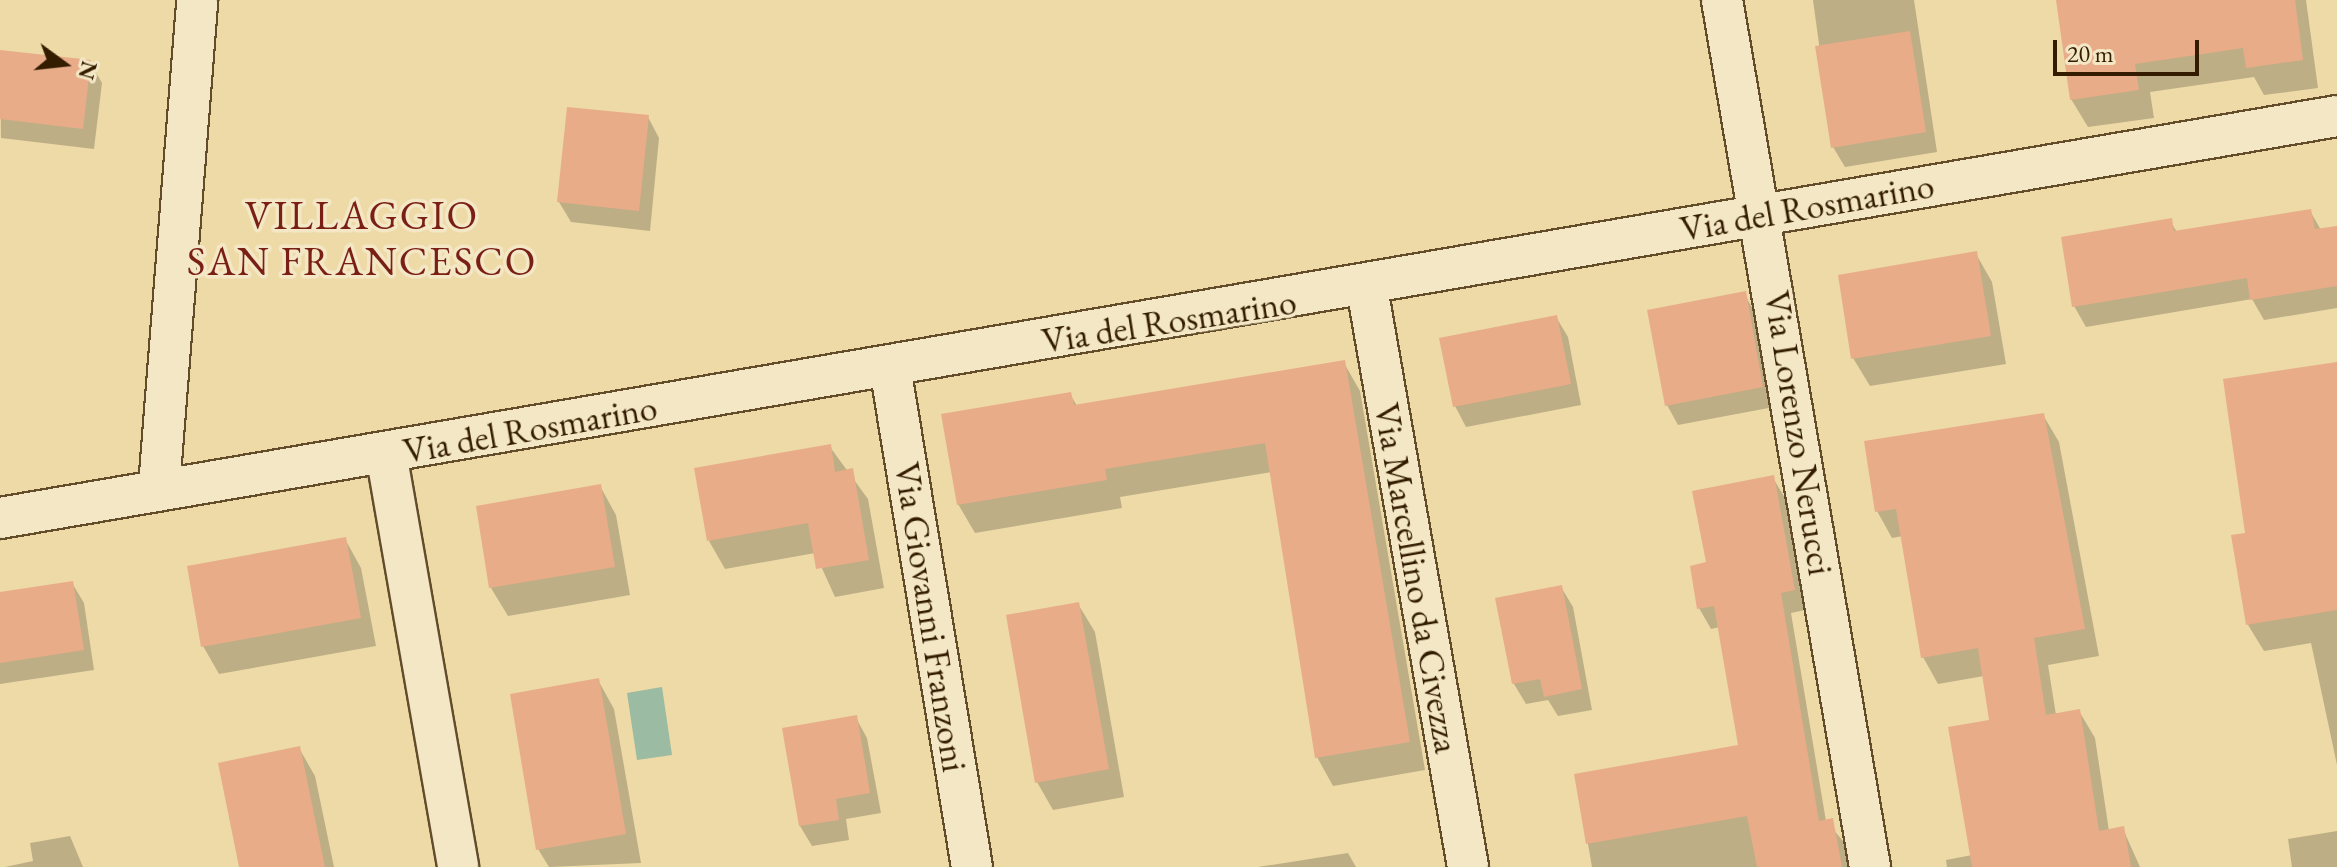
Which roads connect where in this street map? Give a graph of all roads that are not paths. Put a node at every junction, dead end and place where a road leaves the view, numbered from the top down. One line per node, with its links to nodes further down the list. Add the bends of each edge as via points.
1 (197, 0): 8 (street)
2 (1722, 0): 4 (street, Via Lorenzo Nerucci)
3 (2337, 116): 4 (street, Via del Rosmarino)
4 (1763, 213): 5 (street, Via del Rosmarino); 13 (street, Via Lorenzo Nerucci)
5 (1367, 288): 6 (street, Via del Rosmarino); 12 (street, Via Marcellino da Civezza)
6 (890, 367): 7 (street, Via del Rosmarino); 11 (street, Via Giovanni Franzoni)
7 (386, 453): 8 (street, Via del Rosmarino); 10 (street)
8 (159, 487): 9 (street, Via del Rosmarino)
9 (0, 518)
10 (458, 867)
11 (972, 867)
12 (1468, 867)
13 (1870, 867)

